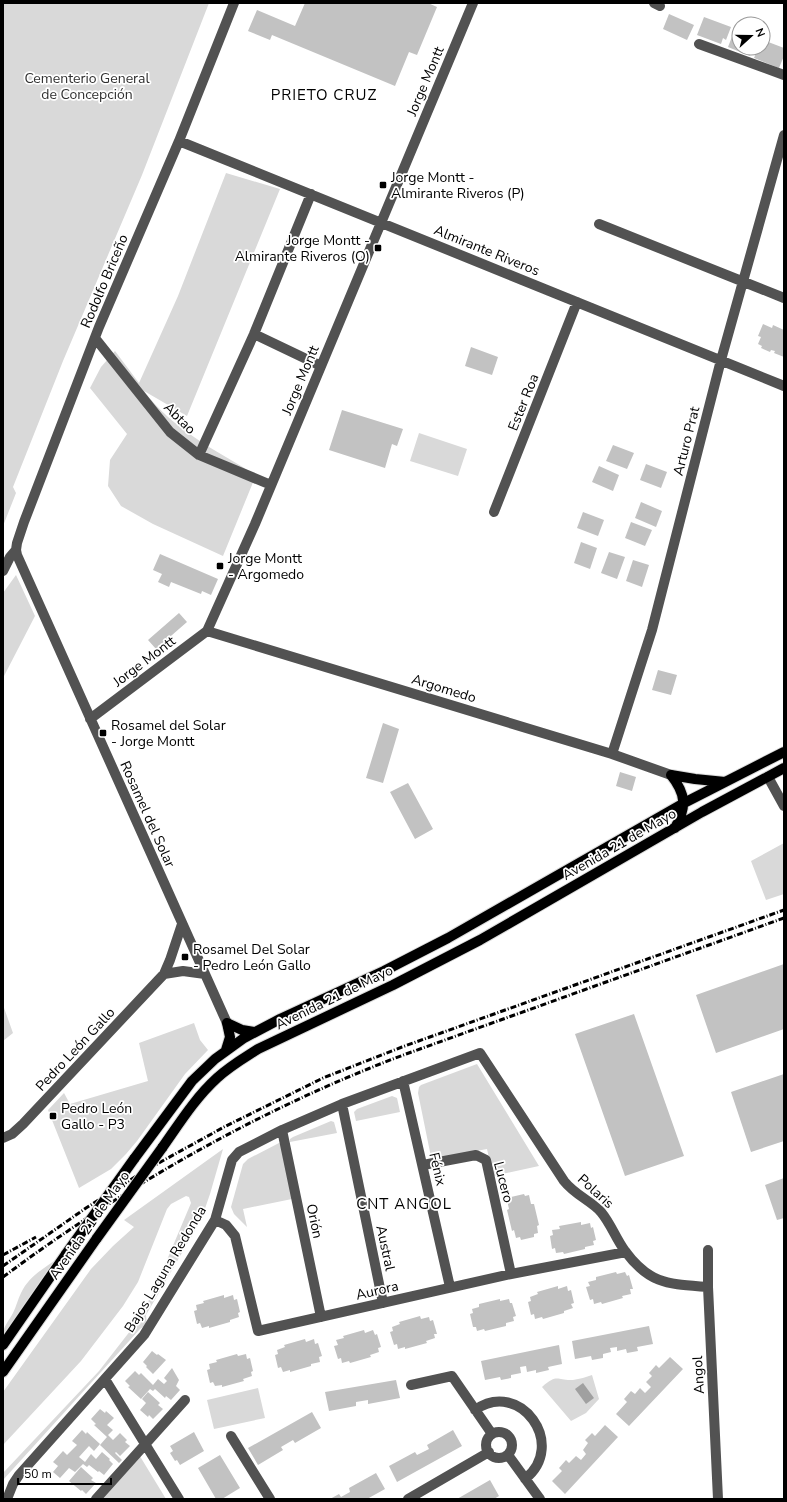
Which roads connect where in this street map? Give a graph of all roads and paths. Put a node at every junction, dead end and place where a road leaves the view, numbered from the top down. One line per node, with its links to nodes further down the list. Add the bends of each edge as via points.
1 (234, 3): 6 (street, Rodolfo Briceño)
2 (473, 3): 8 (street, Jorge Montt)
3 (699, 44): 4 (street)
4 (784, 75)
5 (784, 135): 10 (street, Arturo Prat)
6 (179, 141): 7 (street, Almirante Riveros); 14 (street, Rodolfo Briceño)
7 (311, 194): 8 (street, Almirante Riveros); 13 (street)
8 (380, 222): 12 (street, Almirante Riveros); 16 (street, Jorge Montt)
9 (599, 224): 10 (street)
10 (743, 282): 11 (street); 15 (street, Arturo Prat)
11 (784, 298)
12 (577, 302): 15 (street, Almirante Riveros); 20 (street, Ester Roa)
13 (254, 334): 16 (street); 18 (street)
14 (95, 338): 18 (street, Abtao, via 170,432); 21 (street, Rodolfo Briceño, via 24,522)
15 (722, 360): 17 (street, Almirante Riveros); 26 (street, Arturo Prat, via 652,630)
16 (321, 366): 19 (street, Jorge Montt)
17 (784, 386)
18 (199, 455): 19 (street, Abtao)
19 (271, 486): 23 (street, Jorge Montt)
20 (494, 512)
21 (16, 550): 22 (street, Rodolfo Briceño); 24 (street, Rosamel del Solar)
22 (3, 571)
23 (207, 631): 24 (street, Jorge Montt); 26 (street, Argomedo)
24 (90, 719): 34 (street, Rosamel del Solar)
25 (784, 752): 30 (main road, Avenida 21 de Mayo)
26 (612, 754): 28 (street, Argomedo)
27 (784, 768): 29 (main road, Avenida 21 de Mayo)
28 (671, 775): 30 (main road); 31 (main road, via 681,789)
29 (768, 777): 32 (street); 33 (main road, Avenida 21 de Mayo)
30 (726, 782): 31 (main road, Avenida 21 de Mayo)
31 (684, 803): 33 (main road, via 682,815); 38 (main road, Avenida 21 de Mayo, via 448,938)
32 (784, 806)
33 (674, 828): 55 (main road, Avenida 21 de Mayo, bridge, via 480,940 258,1049 223,1073 191,1107)
34 (182, 924): 35 (street, Pedro León Gallo); 36 (street, Rosamel del Solar)
35 (164, 974): 36 (street, via 183,971); 44 (street, Pedro León Gallo, via 23,1124)
36 (205, 974): 37 (street, Rosamel del Solar)
37 (227, 1023): 38 (main road); 39 (main road, via 230,1037)
38 (254, 1032): 39 (main road, Avenida 21 de Mayo)
39 (226, 1050): 54 (main road, Avenida 21 de Mayo, bridge, via 203,1069 180,1096)
40 (480, 1053): 41 (street, Bajos Laguna Redonda); 48 (street, Polaris, via 564,1181 602,1213)
41 (403, 1081): 42 (street, Bajos Laguna Redonda); 45 (street, Fénix)
42 (342, 1104): 43 (street, Bajos Laguna Redonda); 52 (street, Austral)
43 (282, 1130): 46 (street, Bajos Laguna Redonda, via 239,1152 232,1160); 53 (street, Orión)
44 (3, 1138)
45 (423, 1165): 49 (street, Lucero, via 476,1155 486,1160); 50 (street, Fénix)
46 (215, 1220): 53 (street, Aurora, via 226,1225 235,1236 258,1331); 56 (street, Bajos Laguna Redonda, via 144,1335)
47 (708, 1250): 51 (street, Angol)
48 (626, 1252): 49 (street, Aurora); 51 (street, Polaris, via 654,1279 670,1284)
49 (512, 1274): 50 (street, Aurora)
50 (450, 1287): 52 (street, Aurora)
51 (708, 1287): 72 (street, Angol)
52 (383, 1303): 53 (street, Aurora)
53 (320, 1318)
54 (3, 1345)
55 (3, 1372)
56 (105, 1379): 62 (street); 66 (street, Bajos Laguna Redonda, via 19,1475)
57 (411, 1385): 59 (street, via 452,1376)
58 (185, 1400): 62 (street)
59 (475, 1410): 60 (street); 65 (street, via 486,1404 503,1402 521,1408 535,1421 542,1439 542,1448 534,1470)
60 (492, 1434): 63 (street, via 486,1445); 64 (street, via 501,1432 509,1436 512,1444)
61 (231, 1436): 69 (street)
62 (145, 1444): 67 (street); 68 (street)
63 (489, 1452): 64 (street, via 499,1458); 70 (street)
64 (508, 1455): 65 (street)
65 (525, 1479): 71 (street)
66 (7, 1499)
67 (96, 1499)
68 (179, 1499)
69 (270, 1499)
70 (408, 1499)
71 (540, 1499)
72 (718, 1499)

